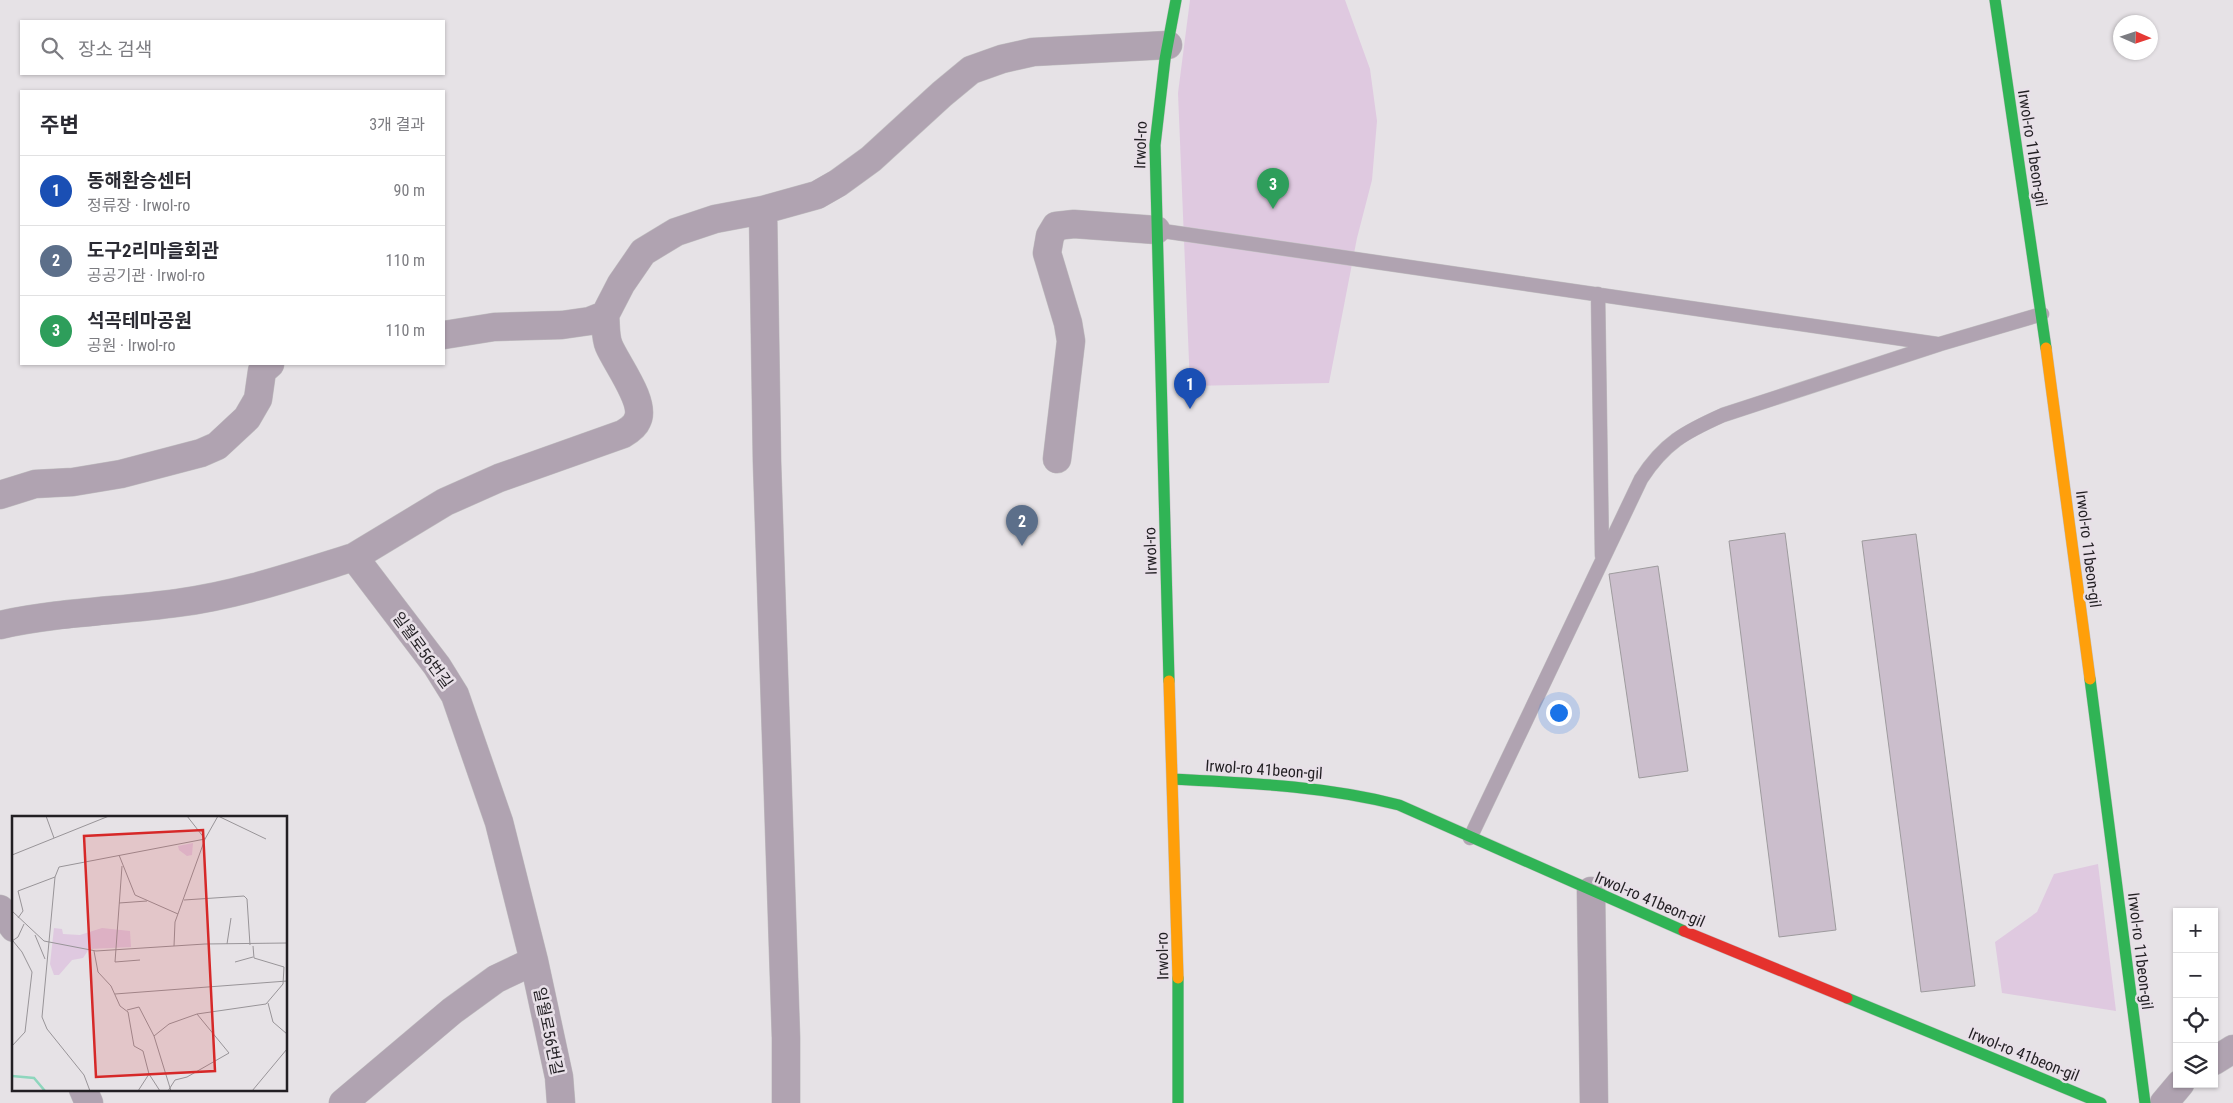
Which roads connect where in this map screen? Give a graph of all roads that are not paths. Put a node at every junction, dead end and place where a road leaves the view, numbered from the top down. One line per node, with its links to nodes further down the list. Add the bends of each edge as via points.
1 (1176, 0): 3 (street, Irwol-ro)
2 (1994, 0): 7 (street, Irwol-ro 11beon-gil)
3 (1168, 45): 4 (street, via 1033,52 972,70 871,159 838,183 817,195); 5 (street, Irwol-ro, via 1155,145)
4 (763, 210): 8 (street, via 715,219 676,232 643,252); 30 (street, via 767,472)
5 (1156, 230): 6 (lane); 12 (street, via 1074,224 1056,226 1050,236 1047,253 1071,341); 17 (street, Irwol-ro)
6 (1598, 294): 10 (lane); 15 (lane)
7 (2042, 314): 10 (lane); 34 (street, Irwol-ro 11beon-gil)
8 (604, 315): 9 (street, via 590,322 562,326 494,327); 14 (street, via 608,344 639,409 638,420 632,427 623,434 499,478 444,502)
9 (445, 335)
10 (1940, 344): 15 (lane, via 1723,415 1668,445 1641,479)
11 (269, 365): 13 (street, via 262,371 258,399 247,418 217,446 201,454 121,474 35,484)
12 (1057, 459)
13 (1, 492)
14 (354, 557): 16 (street, via 270,584 221,595); 22 (street, 일월로56번길, via 437,666 455,695 500,822)
15 (1602, 560): 18 (lane)
16 (0, 625)
17 (1173, 779): 18 (street, Irwol-ro 41beon-gil, via 1339,790 1399,805); 31 (street, Irwol-ro)
18 (1470, 838): 19 (street, Irwol-ro 41beon-gil)
19 (1592, 891): 32 (street); 33 (street, Irwol-ro 41beon-gil)
20 (0, 909): 21 (street)
21 (12, 925)
22 (534, 961): 28 (street, via 496,979 452,1010); 29 (street, 일월로56번길, via 559,1077)
23 (2233, 1049): 24 (street)
24 (2218, 1058)
25 (2177, 1088): 35 (street)
26 (82, 1090): 27 (street)
27 (89, 1103)
28 (343, 1103)
29 (561, 1103)
30 (786, 1103)
31 (1178, 1103)
32 (1594, 1103)
33 (2101, 1103)
34 (2145, 1103)
35 (2164, 1103)

